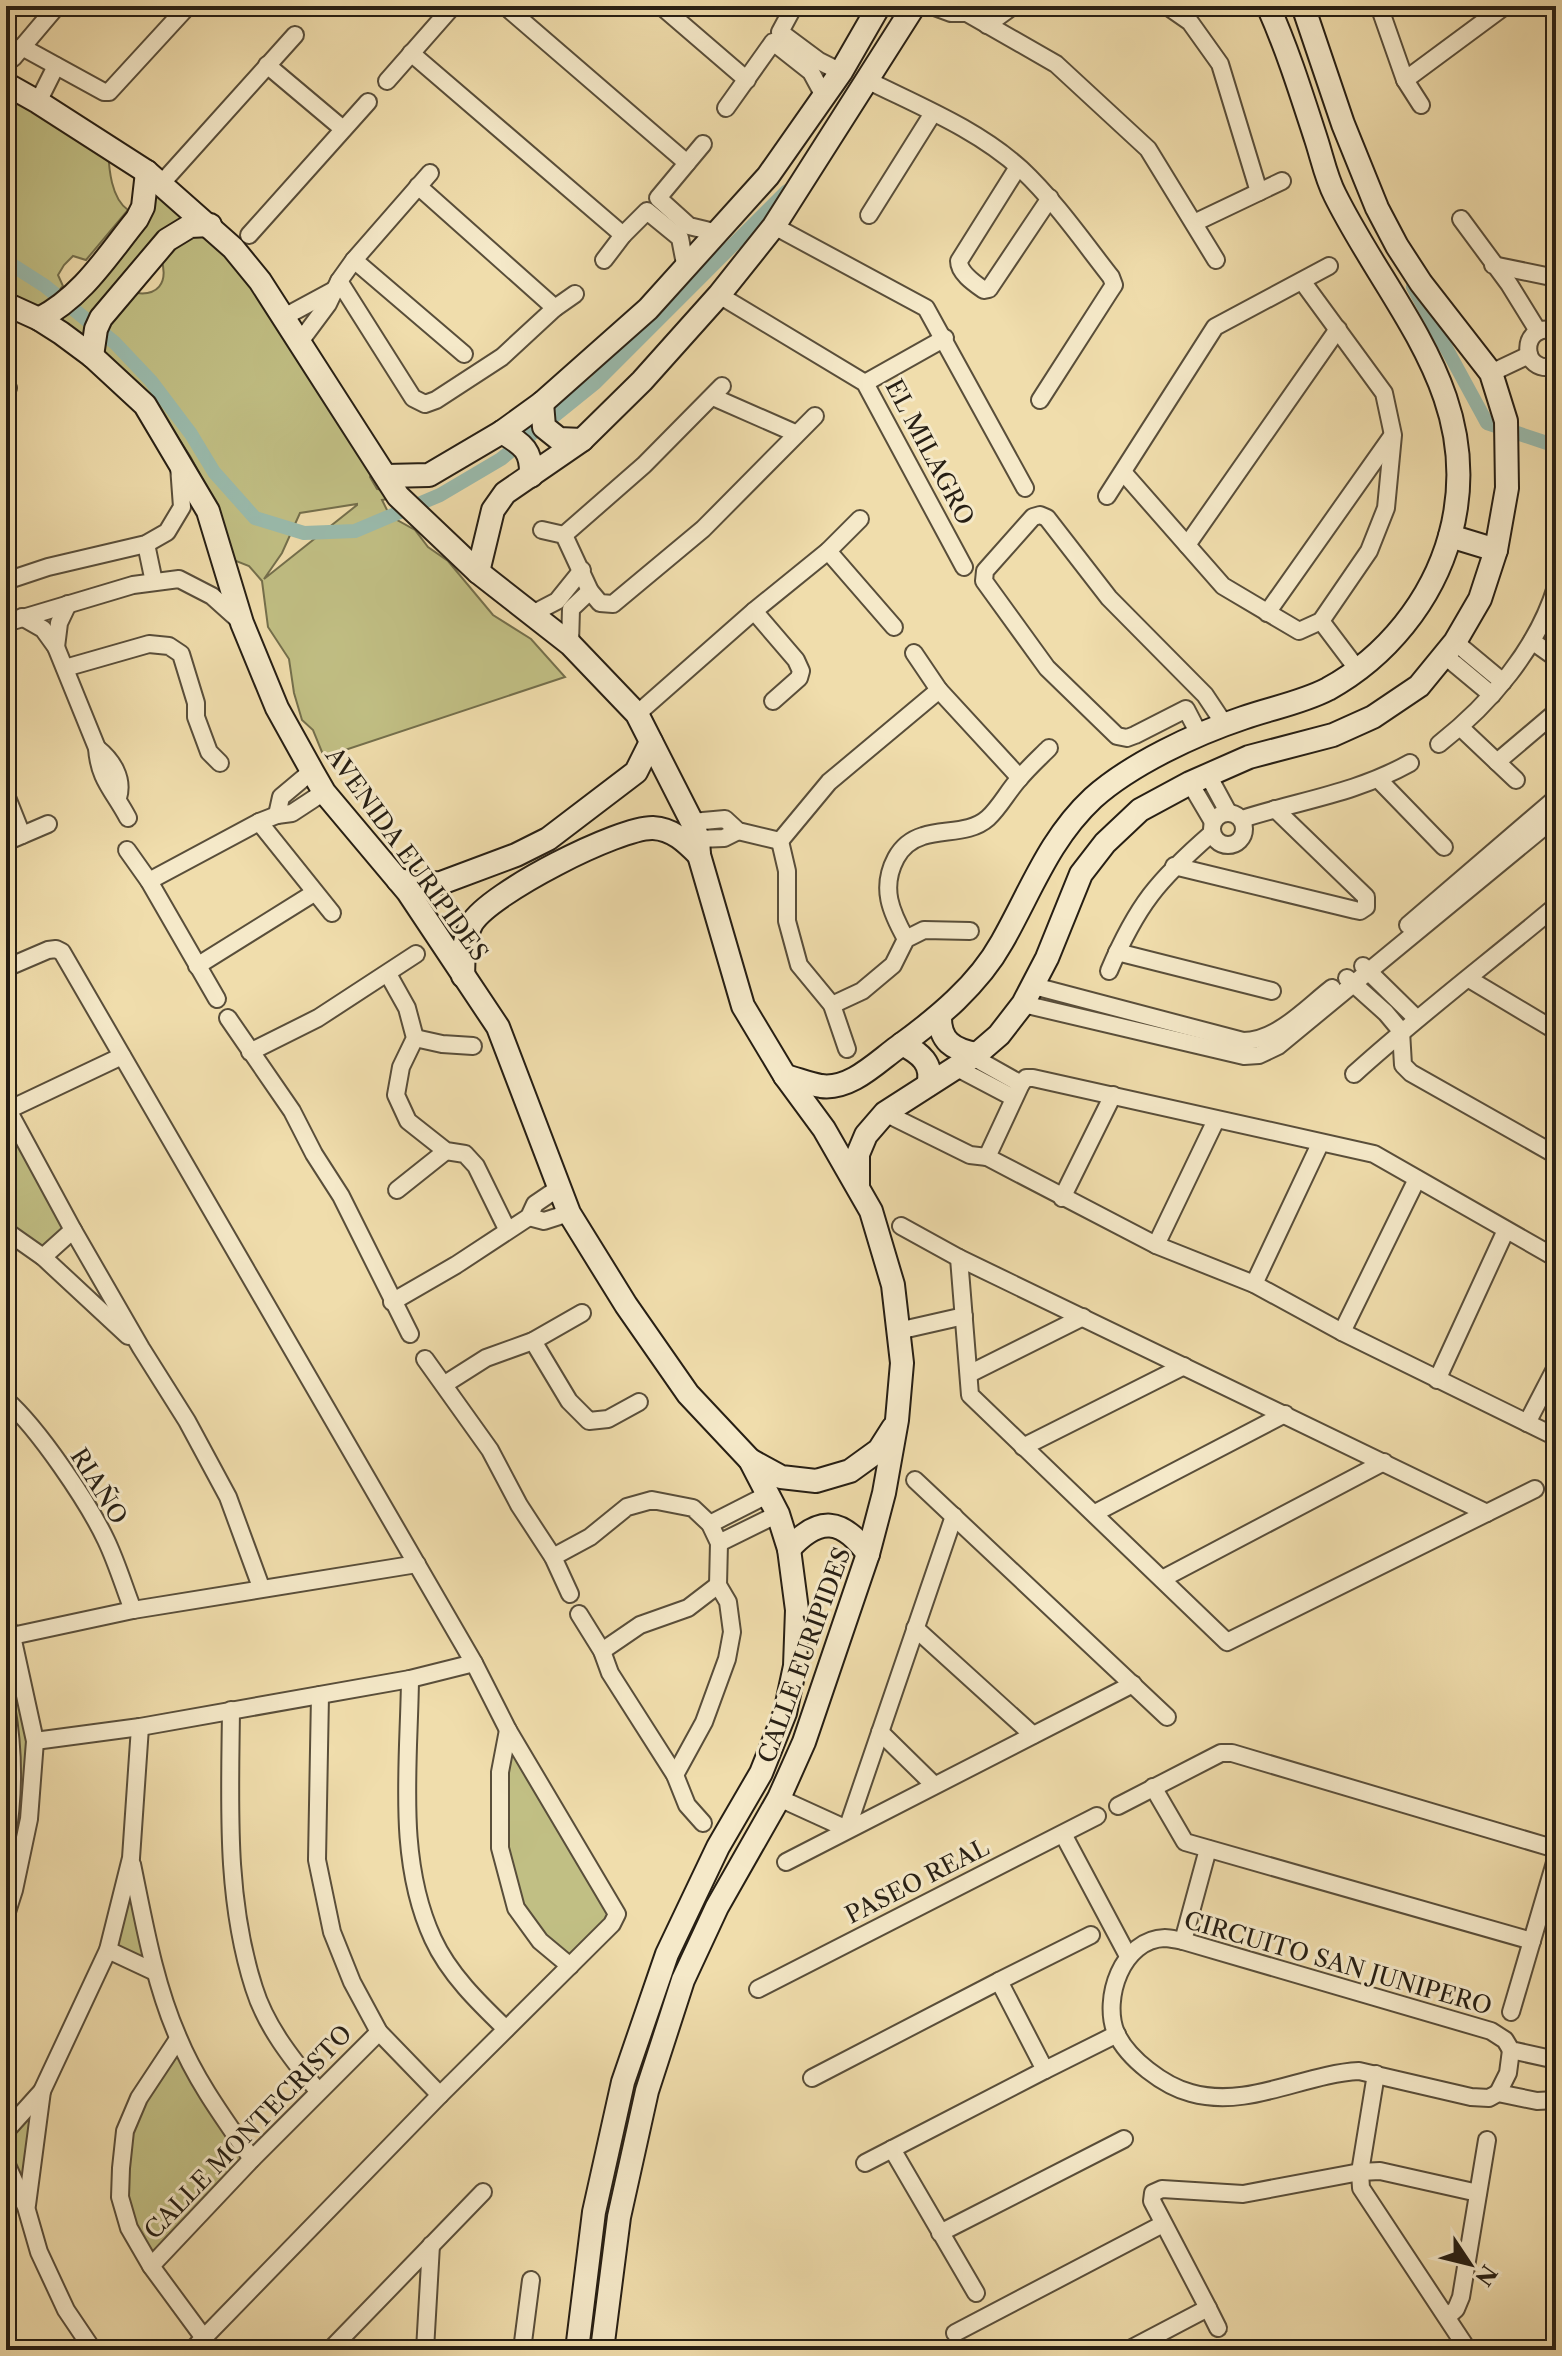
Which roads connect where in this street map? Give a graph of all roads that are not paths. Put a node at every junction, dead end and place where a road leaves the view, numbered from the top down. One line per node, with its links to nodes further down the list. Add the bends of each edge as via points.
1 (57, 6): 22 (street, via 18,53)
2 (188, 6): 22 (street, via 109,92)
3 (453, 6): 20 (street)
4 (505, 6): 37 (street)
5 (661, 6): 24 (street)
6 (794, 6): 19 (street)
7 (879, 6): 23 (street)
8 (914, 6): 25 (street)
9 (932, 6): 16 (street, via 951,13)
10 (1013, 6): 17 (street)
11 (1167, 6): 43 (street, via 1190,22 1220,64)
12 (1268, 6): 95 (street, via 1290,55 1334,193 1444,389 1459,465)
13 (1379, 6): 26 (street)
14 (1505, 6): 26 (street)
15 (1306, 7): 77 (street, via 1343,124 1377,208 1421,283)
16 (966, 9): 17 (street)
17 (987, 25): 48 (street, via 1056,64 1148,149)
18 (295, 35): 21 (street)
19 (776, 37): 23 (street); 24 (street); 29 (street, via 811,72)
20 (411, 53): 27 (street); 53 (street)
21 (267, 65): 35 (street); 40 (street)
22 (56, 66): 30 (street)
23 (841, 72): 29 (street)
24 (747, 80): 33 (street)
25 (867, 80): 34 (street); 50 (street)
26 (1405, 80): 32 (street)
27 (387, 81)
28 (6, 84): 30 (street, CALLE EURÍPIDES)
29 (824, 96): 51 (street, via 768,176)
30 (38, 102): 40 (street, CALLE EURÍPIDES)
31 (368, 102): 35 (street)
32 (1421, 105)
33 (726, 108)
34 (933, 113): 38 (street, via 977,136); 46 (street)
35 (343, 129): 52 (street)
36 (703, 144): 37 (street)
37 (687, 163): 45 (street)
38 (1018, 167): 44 (street); 44 (street, via 959,261 975,284 989,289)
39 (430, 173): 42 (street)
40 (154, 178): 49 (street, CALLE EURÍPIDES); 66 (street, via 137,219 70,300)
41 (1282, 181): 43 (street)
42 (418, 186): 54 (street); 65 (street)
43 (1259, 192): 48 (street)
44 (1050, 198): 79 (street, via 1114,285)
45 (653, 205): 51 (street, via 689,226); 53 (street); 59 (street, via 680,238)
46 (869, 215)
47 (1461, 219): 57 (street)
48 (1194, 223): 56 (street)
49 (210, 225): 67 (street, CALLE EURÍPIDES); 75 (street, via 190,226 167,240 99,324)
50 (774, 226): 64 (street); 71 (street, via 916,300)
51 (718, 233): 59 (street)
52 (249, 235)
53 (623, 235): 55 (street)
54 (354, 260): 62 (street); 73 (street)
55 (604, 260)
56 (1216, 260)
57 (1493, 265): 60 (street); 69 (street)
58 (1329, 266): 61 (street)
59 (686, 269): 80 (street)
60 (1556, 278)
61 (1302, 281): 68 (street); 87 (street, via 1215,327)
62 (337, 285): 65 (street, via 413,398 425,404 502,357); 67 (street); 72 (street)
63 (575, 294): 65 (street)
64 (719, 295): 78 (street, EL MILAGRO); 85 (street)
65 (555, 308)
66 (18, 312): 75 (street, AVENIDA EURIPIDES)
67 (284, 317): 72 (street, CALLE EURÍPIDES)
68 (1338, 329): 84 (street, via 1384,393); 97 (street)
69 (1538, 331): 70 (street); 74 (street, via 1529,341)
70 (1556, 331)
71 (945, 338): 78 (street); 90 (street)
72 (299, 343): 88 (street, CALLE EURÍPIDES)
73 (464, 354)
74 (1529, 355): 76 (street, via 1537,365); 77 (street)
75 (92, 356): 86 (street, AVENIDA EURIPIDES, via 145,405)
76 (1555, 370)
77 (1491, 373): 98 (street, via 1506,421 1507,488)
78 (865, 383): 100 (street, EL MILAGRO)
79 (1040, 400)
80 (542, 403): 82 (street); 85 (street, via 544,427 559,439)
81 (815, 416): 83 (street)
82 (502, 432): 88 (street, via 429,475); 89 (street, via 532,459)
83 (795, 433): 94 (street, via 717,392); 106 (street, via 703,529 613,604 600,603)
84 (1393, 435): 109 (street); 112 (street, via 1386,508 1375,537)
85 (582, 440): 89 (street)
86 (179, 461): 96 (street, via 182,507 167,532); 113 (street, AVENIDA EURIPIDES, via 208,511)
87 (1123, 472): 91 (street); 97 (street)
88 (386, 476): 102 (street, CALLE EURÍPIDES, via 398,496)
89 (531, 476): 102 (street, via 505,493 493,510)
90 (1025, 488)
91 (1107, 496)
92 (860, 519): 99 (street)
93 (542, 530): 94 (street)
94 (564, 535): 101 (street)
95 (1450, 536): 98 (street); 122 (street, via 1411,617)
96 (146, 544): 103 (street); 104 (street)
97 (1187, 545): 109 (street, via 1223,586)
98 (1496, 550): 118 (street, via 1480,599)
99 (828, 551): 108 (street); 114 (street)
100 (964, 567)
101 (582, 570): 106 (street); 110 (street, via 557,601)
102 (478, 572): 110 (street, CALLE EURÍPIDES)
103 (6, 581)
104 (154, 582): 107 (street); 113 (street, via 179,579 212,596)
105 (1556, 587): 115 (street)
106 (590, 591): 116 (street, via 571,609)
107 (68, 604): 111 (street); 117 (street)
108 (754, 611): 126 (street, via 801,671); 129 (street)
109 (1267, 613): 112 (street, via 1299,631)
110 (532, 614): 116 (street, CALLE EURÍPIDES)
111 (14, 620): 117 (street, via 43,629)
112 (1321, 621): 122 (street)
113 (242, 623): 139 (street, AVENIDA EURIPIDES, via 277,708)
114 (894, 627)
115 (1532, 641): 120 (street); 123 (street)
116 (570, 644): 129 (street, CALLE EURÍPIDES)
117 (56, 647): 121 (street)
118 (1450, 648): 123 (street); 141 (street, via 1419,686 1373,717)
119 (914, 653): 124 (street)
120 (1556, 658)
121 (65, 668): 138 (street, via 149,644 169,646 181,654 196,703 207,715 219,748); 149 (street, via 110,792)
122 (1358, 670): 130 (street, via 1326,690)
123 (1498, 688): 131 (street)
124 (939, 690): 140 (street); 155 (street, via 829,782)
125 (1205, 695): 127 (street); 127 (street, via 1109,598 1047,518 1033,517 985,571 984,581 1047,668 1117,736 1135,735); 130 (street)
126 (773, 701)
127 (1186, 709): 132 (street)
128 (1556, 712): 136 (street)
129 (637, 714): 133 (street, CALLE EURÍPIDES)
130 (1225, 725): 132 (street)
131 (1460, 727): 134 (street); 136 (street)
132 (1199, 734): 181 (street, via 1119,779 1075,816 1052,847 990,960)
133 (651, 742): 154 (street, CALLE EURÍPIDES); 160 (street, via 636,772 548,839 441,883)
134 (1439, 744)
135 (1049, 748): 140 (street)
136 (1497, 762): 143 (street)
137 (1410, 763): 142 (street)
138 (221, 768)
139 (312, 771): 144 (street, AVENIDA EURIPIDES); 148 (street, via 281,797)
140 (1020, 778): 166 (street, via 988,818 975,826 923,836 898,853 886,891)
141 (1199, 779): 151 (street); 178 (street, via 1140,810 1105,843 1081,874)
142 (1379, 780): 146 (street); 157 (street)
143 (1516, 780)
144 (324, 792): 148 (street, via 292,813); 160 (street, AVENIDA EURIPIDES)
145 (6, 795): 153 (street)
146 (1275, 809): 151 (street); 159 (street, via 1366,897 1366,907 1360,911)
147 (1553, 813): 171 (street)
148 (277, 815): 150 (street)
149 (128, 818)
150 (259, 822): 161 (street); 162 (street)
151 (1224, 822): 159 (street)
152 (48, 824): 153 (street)
153 (22, 835): 156 (street)
154 (696, 839): 155 (street, via 724,838 738,831); 174 (street, via 655,828 631,830 524,882 474,920 464,939); 194 (street, CALLE EURÍPIDES, via 743,1006)
155 (780, 841): 180 (street, via 787,871 787,921 799,965)
156 (6, 842)
157 (1444, 847)
158 (127, 850): 161 (street)
159 (1174, 866): 167 (street, via 1148,896)
160 (398, 880): 174 (street, AVENIDA EURIPIDES)
161 (149, 881): 169 (street)
162 (314, 893): 164 (street); 169 (street)
163 (1555, 908): 175 (street)
164 (332, 913)
165 (970, 931): 166 (street, via 924,930)
166 (906, 939): 180 (street, via 893,965 862,991)
167 (1117, 952): 172 (street); 177 (street)
168 (416, 954): 173 (street)
169 (197, 966): 179 (street)
170 (6, 968): 191 (street, via 48,950 62,952)
171 (1366, 968): 176 (street); 183 (street)
172 (1109, 971)
173 (388, 974): 186 (street, via 407,1008); 190 (street)
174 (463, 976): 207 (street, AVENIDA EURIPIDES, via 498,1027)
175 (1469, 979): 183 (street); 185 (street)
176 (1350, 980): 178 (street, via 1278,1046 1244,1056); 184 (street)
177 (1272, 991)
178 (1028, 995): 192 (street, via 999,1035)
179 (217, 999)
180 (832, 1005): 189 (street)
181 (940, 1015): 187 (street); 192 (street, via 948,1042)
182 (228, 1018): 190 (street)
183 (1417, 1019): 184 (street)
184 (1401, 1031): 193 (street); 203 (street, via 1403,1065 1411,1073)
185 (1556, 1031)
186 (415, 1038): 188 (street); 202 (street, via 401,1067 396,1095 408,1121)
187 (902, 1044): 194 (street, via 839,1085 823,1087); 195 (street, via 929,1066)
188 (473, 1046)
189 (847, 1049)
190 (250, 1052): 222 (street, via 341,1196)
191 (122, 1056): 198 (street); 257 (street)
192 (969, 1060): 195 (street); 196 (street)
193 (1354, 1074)
194 (785, 1076): 206 (street, CALLE EURÍPIDES)
195 (928, 1085): 199 (street)
196 (1017, 1091): 197 (street, via 1026,1078 1033,1078); 204 (street)
197 (1113, 1095): 200 (street); 209 (street)
198 (7, 1110): 214 (street)
199 (885, 1113): 204 (street, via 970,1155); 206 (street, via 858,1154)
200 (1216, 1120): 201 (street); 217 (street)
201 (1320, 1144): 205 (street, via 1374,1154); 221 (street)
202 (446, 1151): 208 (street); 213 (street, via 465,1154 476,1166)
203 (1556, 1155)
204 (987, 1157): 209 (street)
205 (1417, 1179): 215 (street); 227 (street)
206 (858, 1186): 226 (street, CALLE EURÍPIDES, via 893,1285)
207 (560, 1187): 210 (street, AVENIDA EURIPIDES); 211 (street, via 535,1204)
208 (397, 1190)
209 (1062, 1198): 217 (street)
210 (569, 1213): 211 (street, via 544,1221); 244 (street, AVENIDA EURIPIDES, via 688,1394)
211 (529, 1217): 213 (street)
212 (901, 1226): 219 (street)
213 (507, 1229): 222 (street)
214 (73, 1230): 218 (street); 230 (street)
215 (1506, 1230): 220 (street); 235 (street)
216 (6, 1231): 218 (street)
217 (1156, 1245): 221 (street)
218 (43, 1257): 230 (street)
219 (959, 1258): 224 (street); 225 (street)
220 (1556, 1258)
221 (1254, 1284): 227 (street)
222 (392, 1302): 228 (street)
223 (582, 1313): 229 (street)
224 (964, 1316): 226 (street); 234 (street)
225 (1083, 1317): 232 (street); 234 (street)
226 (898, 1331): 240 (street, CALLE EURÍPIDES, via 902,1363)
227 (1342, 1332): 235 (street)
228 (410, 1334)
229 (533, 1341): 236 (street, via 486,1358); 238 (street, via 569,1401 589,1421 608,1419)
230 (141, 1348): 260 (street, via 228,1497)
231 (425, 1359): 236 (street)
232 (1184, 1366): 239 (street); 243 (street)
233 (1556, 1367): 241 (street)
234 (969, 1374): 243 (street, via 970,1395)
235 (1437, 1380): 241 (street)
236 (445, 1384): 256 (street)
237 (6, 1400): 262 (street, RIAÑO, via 66,1475 106,1539)
238 (639, 1402)
239 (1285, 1414): 245 (street); 249 (street)
240 (897, 1420): 244 (street, via 879,1450 850,1471 828,1478 781,1477); 255 (street, CALLE EURÍPIDES)
241 (1527, 1423): 242 (street)
242 (1556, 1437)
243 (1023, 1447): 249 (street)
244 (750, 1460): 248 (street, CALLE EURÍPIDES)
245 (1384, 1462): 250 (street); 258 (street)
246 (915, 1480): 251 (street)
247 (1535, 1489): 250 (street)
248 (772, 1505): 252 (street); 253 (street); 254 (street, CALLE EURÍPIDES)
249 (1095, 1513): 258 (street)
250 (1487, 1513): 258 (street, via 1227,1642)
251 (954, 1516): 264 (street); 269 (street)
252 (710, 1524): 253 (street); 256 (street, via 693,1508 652,1500 627,1507 590,1537)
253 (719, 1543): 259 (street)
254 (789, 1549): 255 (street, via 806,1530 831,1525 854,1534); 289 (street, CALLE EURÍPIDES, via 797,1610 795,1666 785,1713 761,1773)
255 (868, 1554): 282 (street, CALLE EURÍPIDES, via 804,1742)
256 (553, 1557): 261 (street)
257 (417, 1564): 260 (street); 267 (street)
258 (1162, 1579)
259 (718, 1585): 266 (street, via 688,1608 640,1625); 279 (street, via 728,1602 732,1632 727,1659 704,1722)
260 (261, 1587): 262 (street)
261 (570, 1594)
262 (133, 1610): 265 (street)
263 (579, 1614): 266 (street)
264 (915, 1628): 276 (street); 277 (street)
265 (9, 1630): 278 (street)
266 (602, 1651): 279 (street, via 610,1673)
267 (474, 1663): 268 (street); 275 (street)
268 (410, 1679): 270 (street); 307 (street, via 408,1839 414,1891 434,1942 470,1994)
269 (1133, 1684): 273 (street); 277 (street)
270 (320, 1695): 272 (street); 308 (street, via 317,1860 332,1932)
271 (6, 1706): 288 (street, via 13,1742)
272 (231, 1710): 274 (street); 317 (street, via 229,1849 254,1990 285,2050)
273 (1167, 1717)
274 (140, 1727): 278 (street); 292 (street)
275 (508, 1730): 302 (street, via 500,1772 500,1848 516,1908 540,1941); 302 (street, via 617,1914)
276 (880, 1732): 280 (street); 286 (street)
277 (1033, 1735): 280 (street)
278 (35, 1741): 296 (street, via 29,1819)
279 (675, 1775): 285 (street, via 687,1805)
280 (934, 1785): 286 (street)
281 (1153, 1787): 283 (street); 290 (street, via 1180,1837); 291 (street, via 1221,1753 1232,1753)
282 (779, 1798): 286 (street); 293 (street, CALLE EURÍPIDES)
283 (1118, 1806)
284 (1097, 1816): 287 (street, PASEO REAL)
285 (703, 1823)
286 (847, 1829): 295 (street)
287 (1063, 1834): 301 (street); 305 (street, PASEO REAL)
288 (6, 1842)
289 (718, 1847): 293 (street); 347 (street, CALLE EURÍPIDES, via 667,1954 623,2082 594,2212)
290 (1208, 1849): 298 (street); 299 (street)
291 (1556, 1849)
292 (131, 1858): 300 (street); 303 (street)
293 (742, 1859): 348 (street, CALLE EURÍPIDES, via 683,1980 647,2091 619,2217)
294 (1556, 1859): 299 (street)
295 (786, 1862)
296 (6, 1915)
297 (1091, 1935): 304 (street)
298 (1183, 1941): 301 (street, CIRCUITO SAN JUNIPERO, via 1163,1938); 311 (street, CIRCUITO SAN JUNIPERO, via 1491,2031)
299 (1532, 1941): 306 (street)
300 (108, 1950): 303 (street); 316 (street)
301 (1128, 1956): 309 (street, via 1116,1980 1111,2010)
302 (570, 1966): 307 (street)
303 (155, 1972): 310 (street)
304 (999, 1981): 313 (street); 315 (street)
305 (758, 1989)
306 (1511, 2012)
307 (506, 2029): 319 (street)
308 (379, 2032): 317 (street, CALLE MONTECRISTO); 319 (street)
309 (1117, 2034): 313 (street); 314 (street, via 1140,2065 1190,2093 1224,2098 1343,2072)
310 (178, 2039): 325 (street); 335 (street, via 139,2098 122,2155 120,2197 129,2228)
311 (1511, 2050): 312 (street, CIRCUITO SAN JUNIPERO); 318 (street)
312 (1556, 2060)
313 (1045, 2070): 324 (street)
314 (1376, 2074): 318 (street, via 1471,2097); 328 (street)
315 (812, 2078)
316 (42, 2091): 321 (street); 331 (street)
317 (318, 2091): 325 (street, CALLE MONTECRISTO)
318 (1498, 2093): 320 (street)
319 (440, 2095): 342 (street)
320 (1556, 2100)
321 (6, 2131)
322 (1124, 2139): 333 (street)
323 (1487, 2140): 330 (street)
324 (892, 2149): 327 (street); 333 (street)
325 (252, 2159): 335 (street, CALLE MONTECRISTO)
326 (6, 2163): 331 (street)
327 (865, 2163)
328 (1360, 2172): 330 (street, via 1380,2171); 332 (street, via 1243,2194 1162,2189 1153,2193 1152,2201); 339 (street, via 1365,2195)
329 (483, 2192): 334 (street)
330 (1478, 2193): 339 (street, via 1461,2297)
331 (26, 2207): 343 (street, via 45,2267)
332 (1163, 2224): 338 (street); 341 (street)
333 (940, 2233): 337 (street)
334 (431, 2245): 344 (street); 345 (street)
335 (151, 2266): 342 (street)
336 (531, 2280): 346 (street)
337 (976, 2293)
338 (1208, 2308): 340 (street); 349 (street)
339 (1447, 2317): 350 (street)
340 (1218, 2328)
341 (955, 2333)
342 (198, 2344)
343 (93, 2350)
344 (330, 2350)
345 (425, 2350)
346 (522, 2350)
347 (577, 2350)
348 (602, 2350)
349 (1128, 2350)
350 (1468, 2350)

